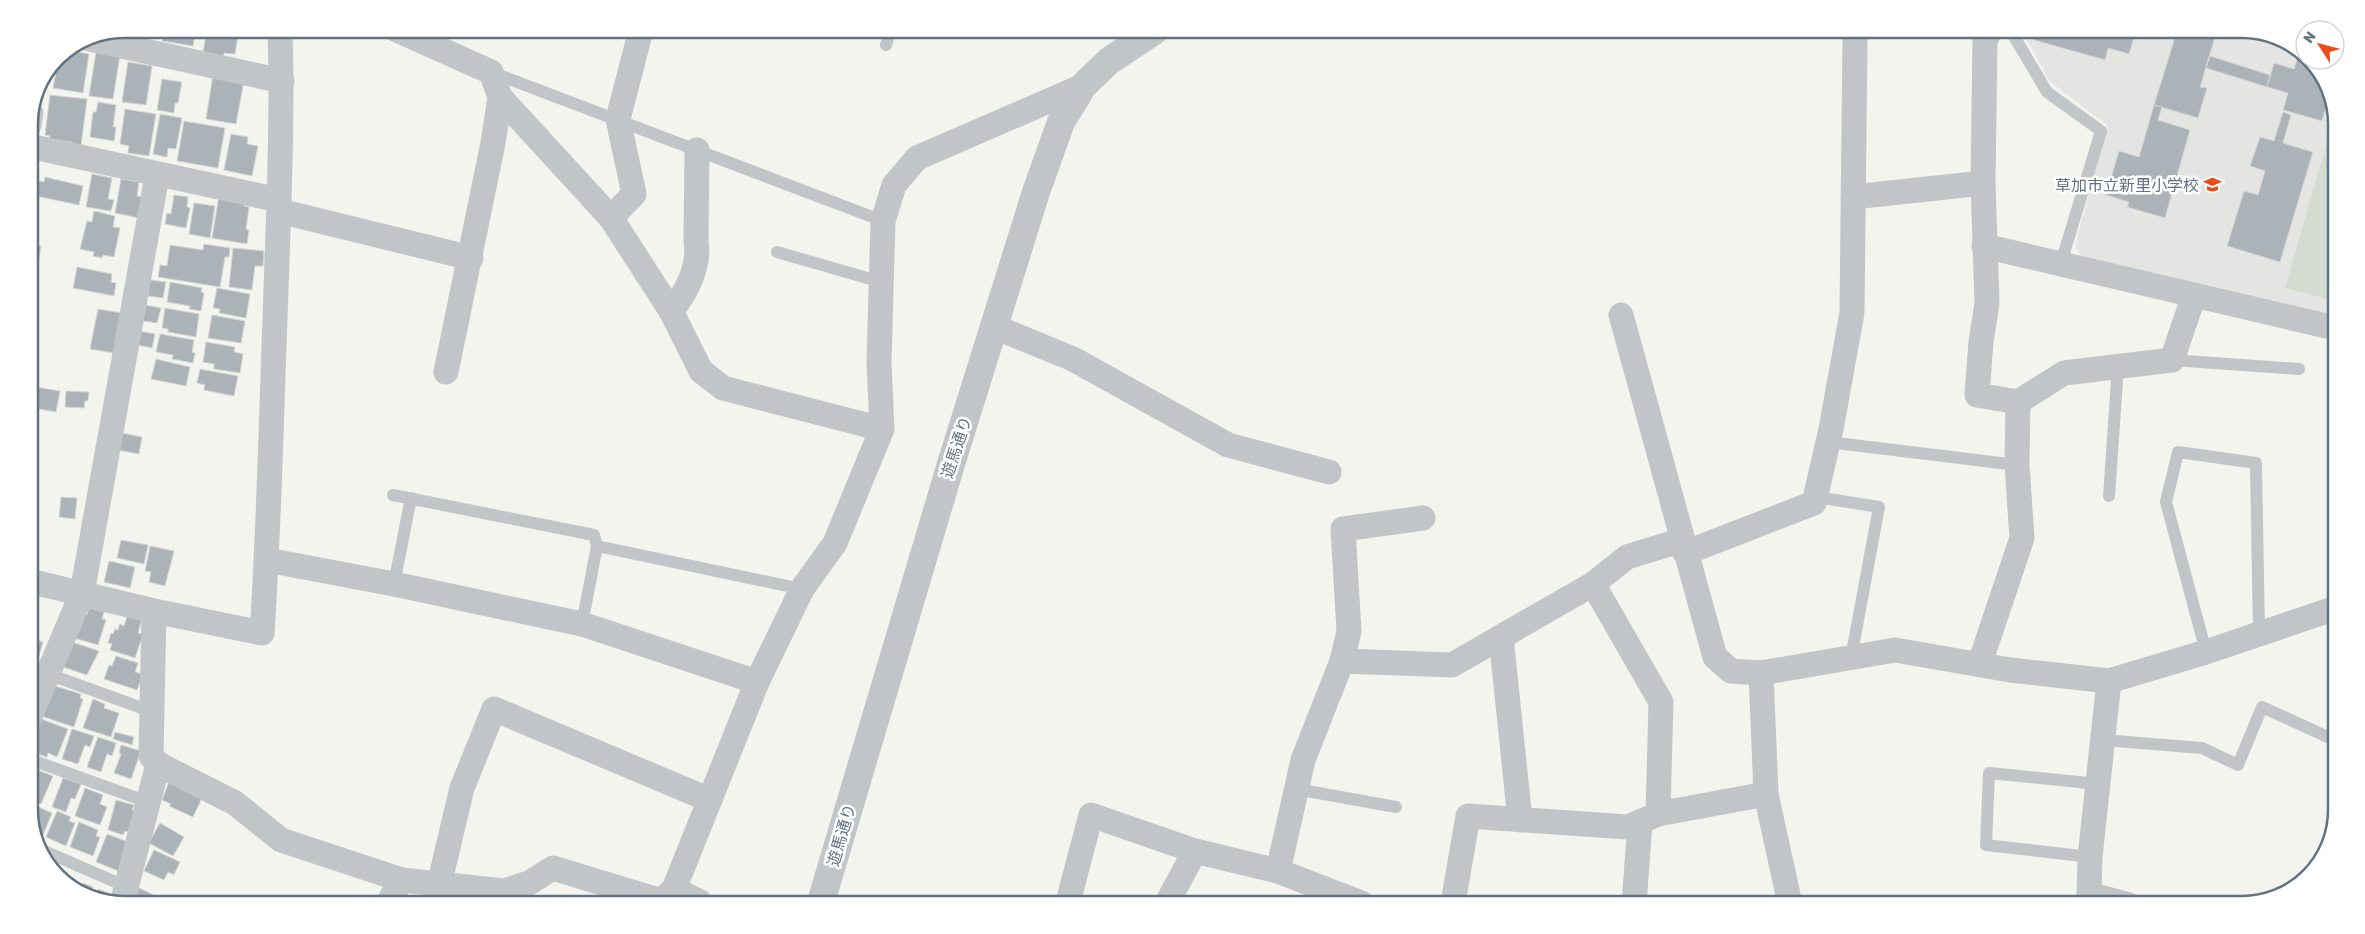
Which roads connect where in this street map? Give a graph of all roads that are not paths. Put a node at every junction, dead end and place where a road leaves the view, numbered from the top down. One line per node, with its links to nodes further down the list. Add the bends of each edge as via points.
1 (280, 38): 12 (street)
2 (418, 38): 11 (street)
3 (639, 38): 15 (street)
4 (888, 38): 10 (lane)
5 (1141, 38): 13 (street, 遊馬通り, via 1109,61)
6 (1852, 38): 20 (street)
7 (1987, 38): 19 (street)
8 (2015, 38): 27 (lane, via 2047,92 2101,131)
9 (100, 41): 12 (street)
10 (886, 45)
11 (490, 72): 14 (street); 15 (lane)
12 (282, 81): 21 (street)
13 (1083, 86): 23 (street, via 917,158 894,185); 33 (street, 遊馬通り, via 1061,122)
14 (500, 98): 22 (street); 26 (street)
15 (619, 122): 17 (lane); 22 (street, via 634,194)
16 (38, 148): 18 (street)
17 (696, 150): 23 (lane); 30 (street, via 698,255 684,296)
18 (158, 176): 21 (street); 55 (street)
19 (1983, 182): 20 (street); 24 (street)
20 (1853, 197): 40 (street, via 1852,313)
21 (279, 206): 26 (street); 50 (street)
22 (612, 218): 30 (street)
23 (883, 221): 28 (street)
24 (1984, 246): 27 (street); 38 (street, via 1987,303 1978,395)
25 (777, 252): 28 (lane)
26 (471, 258): 37 (street)
27 (2061, 263): 29 (street)
28 (881, 282): 39 (street, via 879,362)
29 (2194, 295): 32 (street); 34 (street)
30 (672, 311): 39 (street, via 701,371 723,388)
31 (1621, 315): 49 (street)
32 (2327, 326)
33 (995, 327): 42 (street, via 1073,359 1228,445); 96 (street, 遊馬通り, via 950,464)
34 (2172, 360): 35 (street); 36 (lane)
35 (2118, 366): 38 (street, via 2064,373); 45 (lane)
36 (2300, 369)
37 (446, 372)
38 (2018, 402): 41 (street)
39 (882, 429): 54 (street, via 835,543)
40 (1828, 442): 41 (lane); 44 (street)
41 (2017, 465): 64 (street, via 2022,538)
42 (1329, 472)
43 (394, 495): 46 (lane)
44 (1816, 496): 49 (street, via 1814,503); 62 (lane, via 1879,507)
45 (2109, 496)
46 (411, 498): 48 (lane, via 594,535); 52 (lane)
47 (1423, 518): 63 (street, via 1343,529 1349,631)
48 (597, 546): 54 (lane); 58 (lane)
49 (1684, 547): 53 (street, via 1627,557); 65 (street, via 1715,657 1731,671)
50 (266, 560): 52 (street); 56 (street, via 262,633)
51 (38, 583): 55 (street)
52 (394, 584): 58 (street)
53 (1593, 584): 60 (street); 81 (street, via 1661,702)
54 (802, 589): 68 (street)
55 (82, 593): 56 (street); 66 (street)
56 (154, 611): 70 (street)
57 (2328, 611): 59 (street)
58 (582, 624): 68 (street)
59 (2259, 634): 61 (street); 61 (lane, via 2256,463 2178,452 2166,502)
60 (1501, 637): 63 (street, via 1452,664); 82 (street)
61 (2206, 652): 67 (street)
62 (1851, 658): 64 (street, via 1895,650); 65 (street)
63 (1342, 661): 76 (street, via 1302,760)
64 (1980, 663): 67 (street, via 2010,670)
65 (1761, 673): 77 (street)
66 (48, 674): 69 (street); 70 (lane)
67 (2109, 681): 72 (street)
68 (757, 682): 78 (street)
69 (38, 698)
70 (153, 712): 74 (street, via 151,756)
71 (2328, 737): 72 (lane, via 2262,708 2238,765 2202,748)
72 (2103, 740): 75 (street)
73 (38, 762): 79 (lane)
74 (158, 764): 79 (street); 87 (street, via 235,803 281,840)
75 (2098, 784): 85 (street); 85 (lane, via 1989,773 1986,845)
76 (1296, 789): 80 (lane); 86 (street)
77 (1766, 794): 81 (street); 102 (street)
78 (710, 800): 88 (street, via 494,709 462,788); 89 (street)
79 (148, 802): 90 (street)
80 (1396, 808)
81 (1649, 818): 82 (street, via 1628,827); 101 (street)
82 (1520, 820): 100 (street, via 1468,816)
83 (1195, 851): 86 (street); 97 (street, via 1091,815); 98 (street)
84 (49, 854): 90 (lane)
85 (2090, 857): 103 (street)
86 (1278, 871): 99 (street)
87 (402, 880): 88 (street); 91 (street)
88 (439, 885): 92 (street)
89 (674, 889): 94 (street); 95 (street)
90 (125, 894)
91 (392, 896)
92 (505, 896): 93 (street, via 553,868)
93 (624, 896)
94 (666, 896)
95 (688, 896)
96 (823, 896)
97 (1070, 896)
98 (1171, 896)
99 (1343, 896)
100 (1454, 896)
101 (1635, 896)
102 (1788, 896)
103 (2089, 896)

